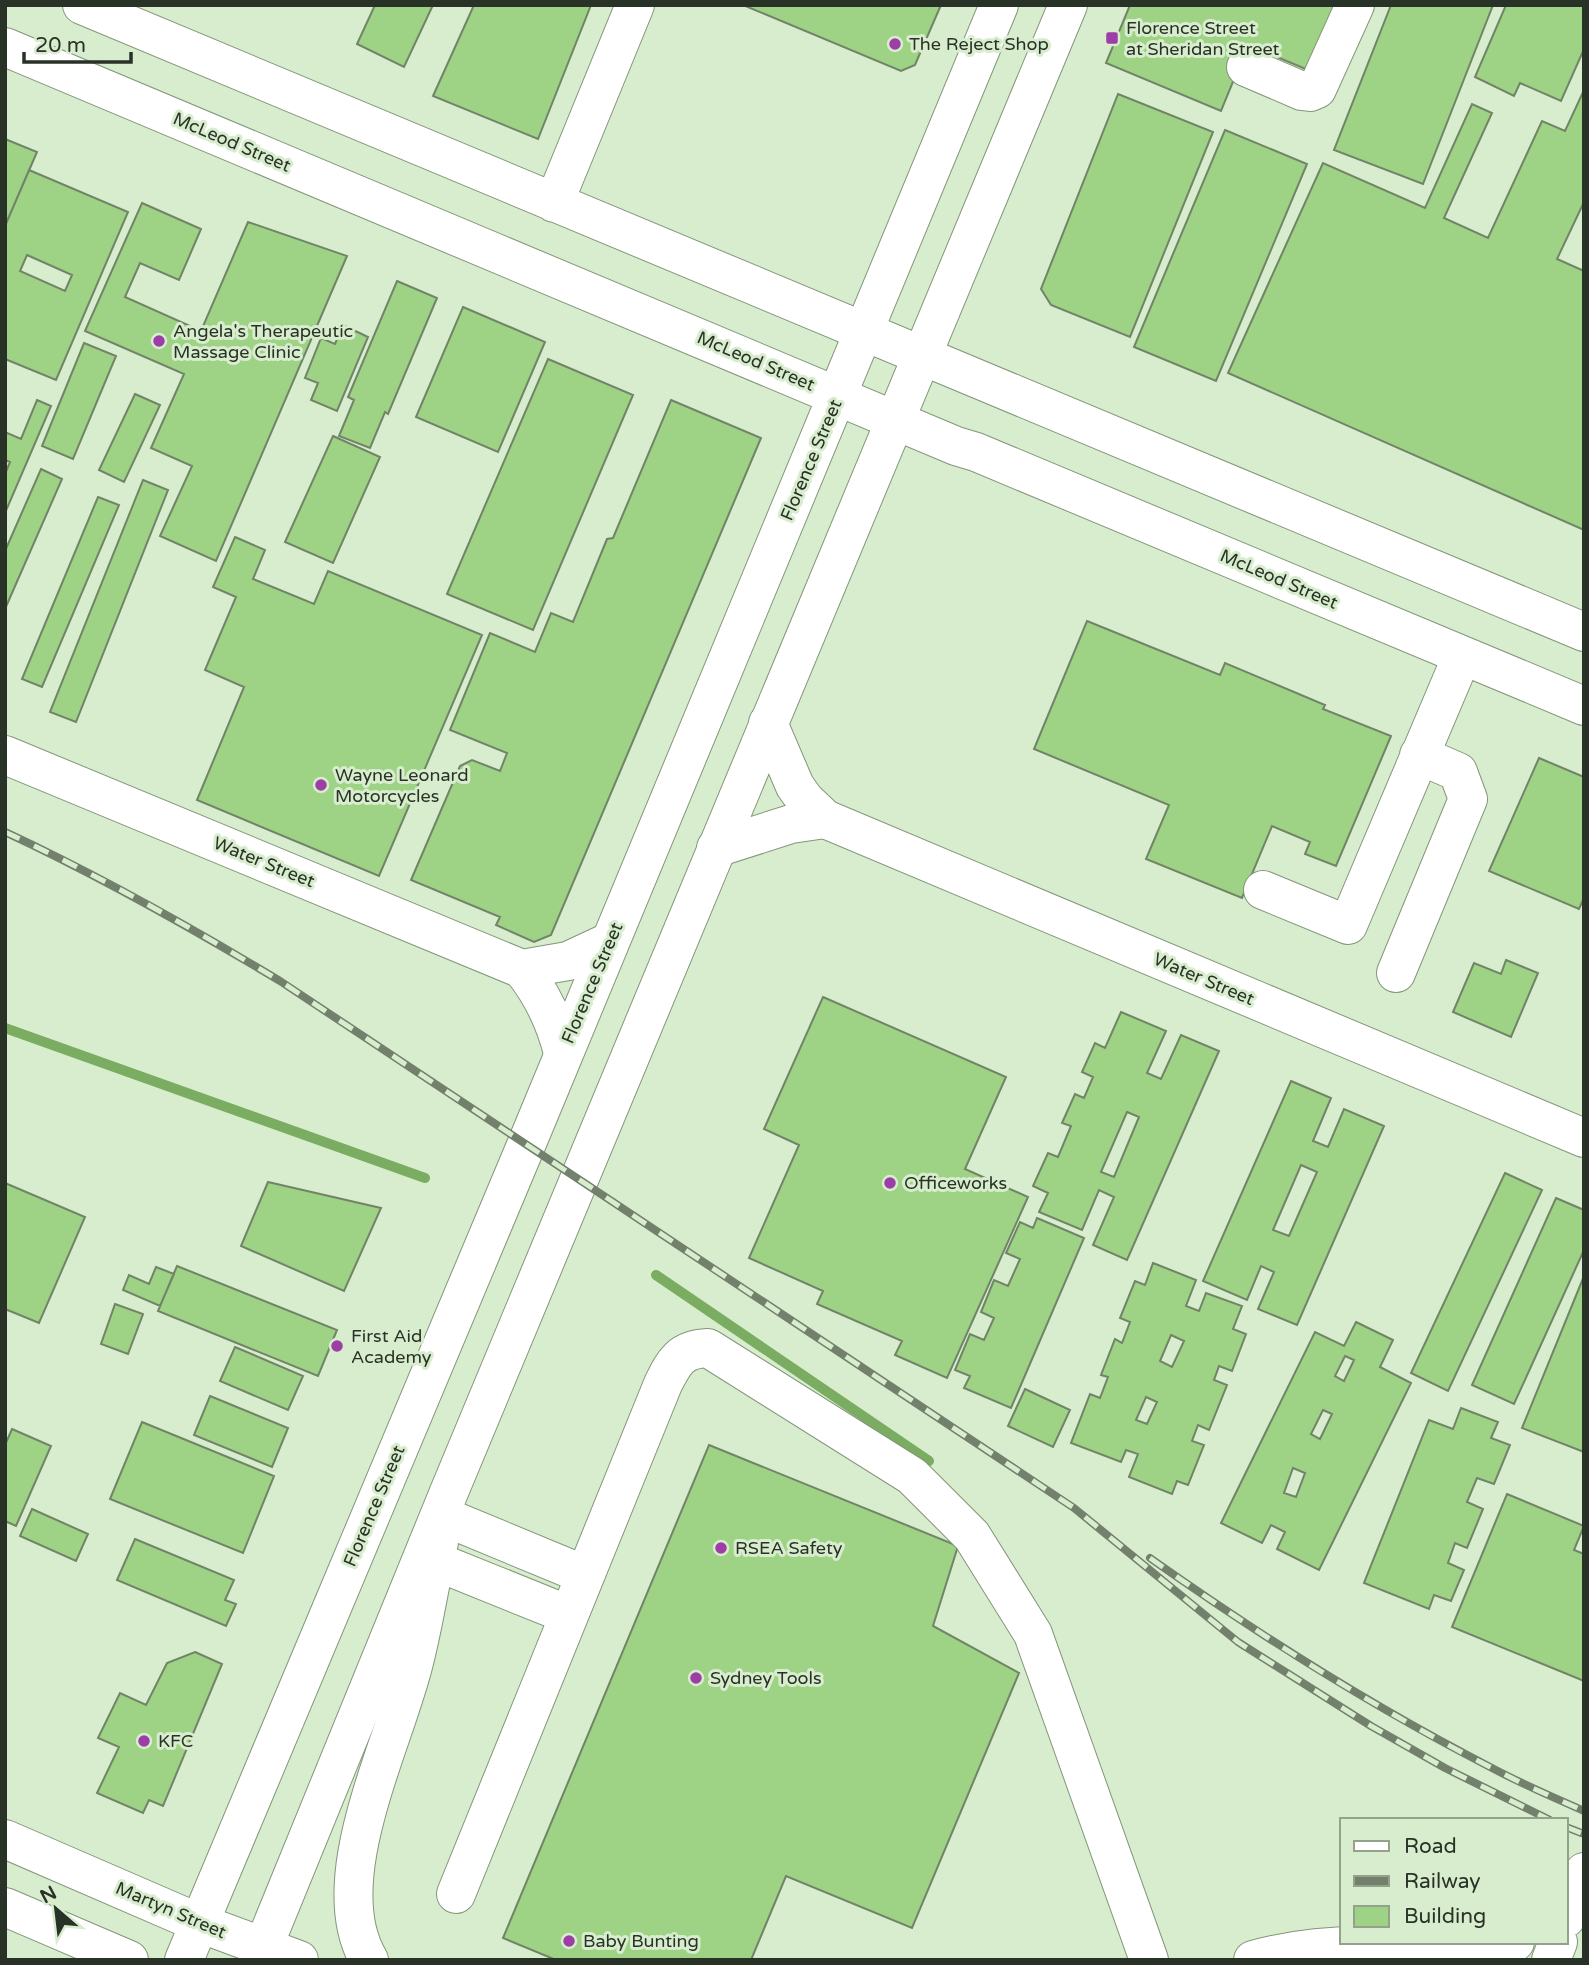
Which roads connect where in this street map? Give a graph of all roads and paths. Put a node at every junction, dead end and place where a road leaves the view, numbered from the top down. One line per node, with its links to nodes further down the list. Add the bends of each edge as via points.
1 (82, 5): 8 (street)
2 (635, 5): 8 (street)
3 (999, 5): 9 (street, Florence Street)
4 (1068, 5): 10 (street)
5 (1355, 5): 7 (street, via 1317,89 1302,91)
6 (5, 47): 11 (street, McLeod Street)
7 (1245, 67)
8 (554, 203): 9 (street)
9 (864, 331): 10 (street); 11 (street, Florence Street)
10 (923, 356): 12 (street); 13 (street)
11 (838, 395): 12 (street, McLeod Street); 22 (street, Florence Street)
12 (896, 420): 14 (street, McLeod Street); 16 (street)
13 (1584, 632)
14 (1462, 656): 15 (street, McLeod Street); 18 (street)
15 (1584, 706)
16 (768, 723): 19 (street, Water Street, via 795,786); 20 (street)
17 (5, 755): 23 (street, Water Street)
18 (1419, 755): 21 (street, via 1348,925); 24 (street, via 1458,772 1468,799)
19 (825, 819): 20 (street, via 791,824); 26 (street, Water Street)
20 (716, 848): 27 (street)
21 (1263, 890)
22 (609, 942): 23 (street, via 568,961); 25 (street, Florence Street)
23 (522, 969): 25 (street, via 550,1012)
24 (1396, 973)
25 (563, 1053): 34 (street, Florence Street)
26 (1584, 1138)
27 (447, 1504): 28 (street); 29 (street); 36 (street)
28 (435, 1561): 30 (street); 40 (street, via 414,1663 357,1846 353,1916)
29 (585, 1575): 30 (street); 41 (street, via 663,1384 674,1362 692,1349 708,1348 912,1476 972,1536 1033,1634)
30 (569, 1615): 32 (street)
31 (5, 1839): 34 (street, Martyn Street)
32 (456, 1894)
33 (5, 1906): 37 (street)
34 (199, 1923): 36 (street, Martyn Street); 38 (street, Florence Street)
35 (1509, 1944): 42 (street, via 1479,1954 1335,1945)
36 (260, 1953): 39 (street, Martyn Street)
37 (129, 1960)
38 (184, 1960)
39 (299, 1960)
40 (369, 1960)
41 (1149, 1960)
42 (1253, 1960)

